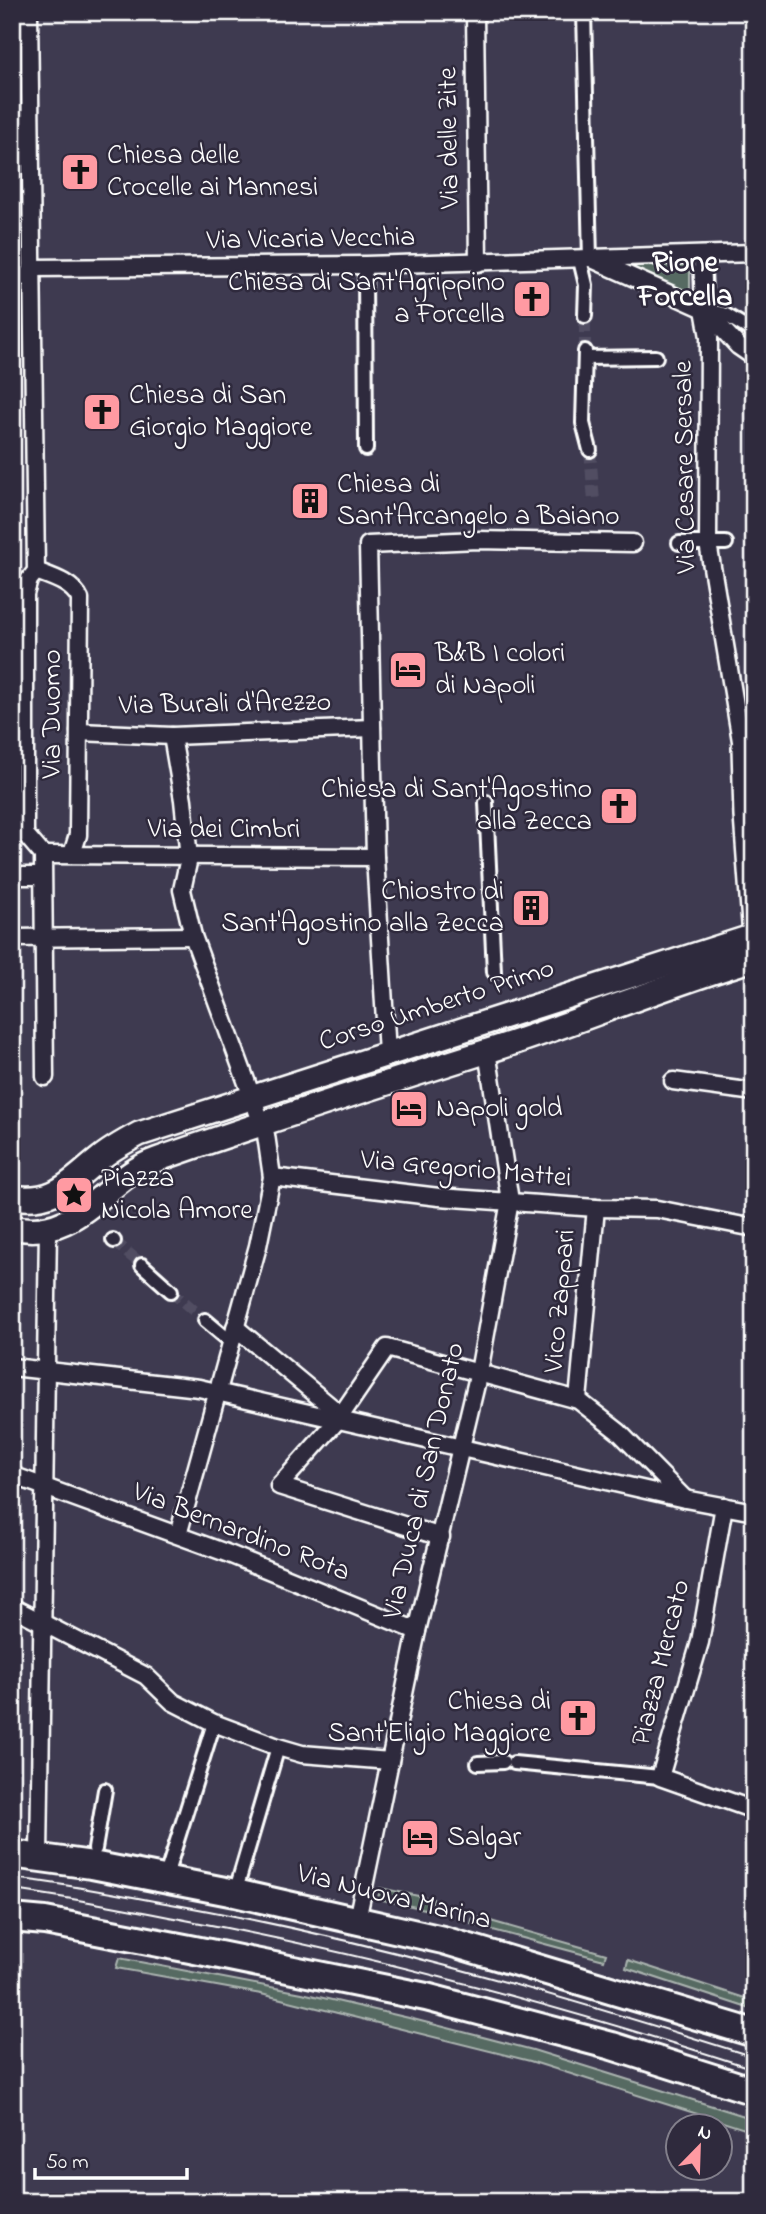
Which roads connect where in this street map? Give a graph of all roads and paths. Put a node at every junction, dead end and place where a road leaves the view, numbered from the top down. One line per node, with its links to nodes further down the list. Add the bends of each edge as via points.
1 (29, 12): 9 (street, Via Duomo)
2 (475, 12): 7 (street, Via delle Zite)
3 (584, 12): 6 (street)
4 (754, 253): 5 (street, Via Vicaria Vecchia)
5 (702, 255): 6 (street, Via Vicaria Vecchia); 11 (street, Via Cesare Sersale)
6 (585, 259): 7 (street, Via Vicaria Vecchia); 11 (street); 12 (street)
7 (478, 263): 8 (street, Via Vicaria Vecchia)
8 (365, 265): 9 (street, Via Vicaria Vecchia); 16 (street)
9 (32, 272): 10 (street, Via Vicaria Vecchia); 22 (street, Via Duomo)
10 (12, 276)
11 (704, 309): 13 (street, via 724,314); 15 (street); 20 (street, Via Cesare Sersale, via 709,337)
12 (585, 316)
13 (754, 332)
14 (656, 357): 17 (street, via 585,355 583,423)
15 (754, 357)
16 (366, 449)
17 (590, 450)
18 (638, 543): 23 (street, via 477,540 368,545)
19 (679, 543): 20 (street)
20 (708, 543): 21 (street); 28 (street, Via Cesare Sersale)
21 (726, 543)
22 (36, 571): 25 (street, Via Duomo, via 66,584 80,599); 27 (street, Via Duomo, via 25,594)
23 (372, 728): 26 (street, Via Burali d'Arezzo); 32 (street)
24 (754, 728): 28 (street)
25 (79, 732): 26 (street, Via Burali d'Arezzo); 30 (street, Via Duomo, via 78,835)
26 (172, 736): 33 (street)
27 (19, 744): 31 (street, Via Duomo, via 26,834)
28 (748, 746): 39 (street, via 744,816)
29 (486, 802): 40 (street)
30 (72, 854): 31 (street); 33 (street, Via dei Cimbri)
31 (43, 855): 35 (street)
32 (375, 857): 33 (street, Via dei Cimbri); 42 (street)
33 (189, 858): 36 (street, via 182,890)
34 (12, 876): 35 (street)
35 (42, 876): 38 (street)
36 (193, 936): 38 (street); 46 (street)
37 (12, 938): 38 (street)
38 (42, 939): 43 (street)
39 (753, 944): 41 (main road, Corso Umberto Primo); 42 (main road, Corso Umberto Primo)
40 (494, 972)
41 (487, 1051): 47 (main road, Corso Umberto Primo); 50 (street, Via Duca di San Donato)
42 (387, 1054): 46 (main road, Corso Umberto Primo)
43 (46, 1077)
44 (673, 1081): 45 (street)
45 (754, 1091)
46 (251, 1097): 47 (street); 49 (main road, Corso Umberto Primo, via 139,1134 57,1192 39,1198)
47 (262, 1124): 48 (street); 53 (main road, Corso Umberto Primo, via 148,1163 91,1207)
48 (272, 1177): 50 (street, Via Gregorio Mattei); 58 (street)
49 (12, 1197)
50 (510, 1201): 51 (street, Via Gregorio Mattei); 61 (street, Via Duca di San Donato)
51 (596, 1208): 54 (street, Via Gregorio Mattei, via 657,1209); 63 (street, Vico Zappari)
52 (12, 1227): 53 (main road)
53 (48, 1227): 60 (street)
54 (754, 1228)
55 (142, 1265): 56 (street)
56 (171, 1291)
57 (205, 1320): 58 (street)
58 (234, 1329): 62 (street); 64 (street)
59 (12, 1367): 60 (street)
60 (46, 1371): 62 (street); 67 (street)
61 (479, 1372): 63 (street); 64 (street, via 387,1348); 65 (street, Via Duca di San Donato)
62 (216, 1392): 64 (street); 71 (street)
63 (578, 1400): 68 (street, via 619,1432)
64 (339, 1418): 65 (street); 72 (street, via 279,1486)
65 (462, 1447): 68 (street); 72 (street, Via Duca di San Donato)
66 (12, 1475): 67 (street, Via Bernardino Rota)
67 (45, 1486): 71 (street, Via Bernardino Rota); 74 (street)
68 (685, 1499): 69 (street)
69 (724, 1506): 70 (street); 80 (street, Piazza Mercato, via 700,1642)
70 (754, 1512)
71 (177, 1535): 75 (street, Via Bernardino Rota)
72 (441, 1537): 75 (street, Via Duca di San Donato)
73 (12, 1607): 74 (street)
74 (42, 1623): 76 (street, via 145,1676 173,1702); 85 (street)
75 (418, 1631): 78 (street, Via Duca di San Donato)
76 (214, 1723): 77 (street); 86 (street)
77 (278, 1748): 78 (street); 87 (street)
78 (390, 1761): 89 (street, Via Duca di San Donato)
79 (478, 1763): 80 (street)
80 (660, 1777): 82 (street, Piazza Mercato)
81 (105, 1790): 83 (street)
82 (754, 1810)
83 (95, 1849)
84 (12, 1854): 85 (main road, Via Nuova Marina)
85 (38, 1857): 86 (main road, Via Nuova Marina)
86 (165, 1879): 87 (main road, Via Nuova Marina)
87 (235, 1893): 89 (main road, Via Nuova Marina)
88 (12, 1918): 91 (main road, via 426,1997 612,2046)
89 (357, 1920): 90 (main road, Via Nuova Marina, via 443,1940)
90 (754, 2033)
91 (754, 2091)

